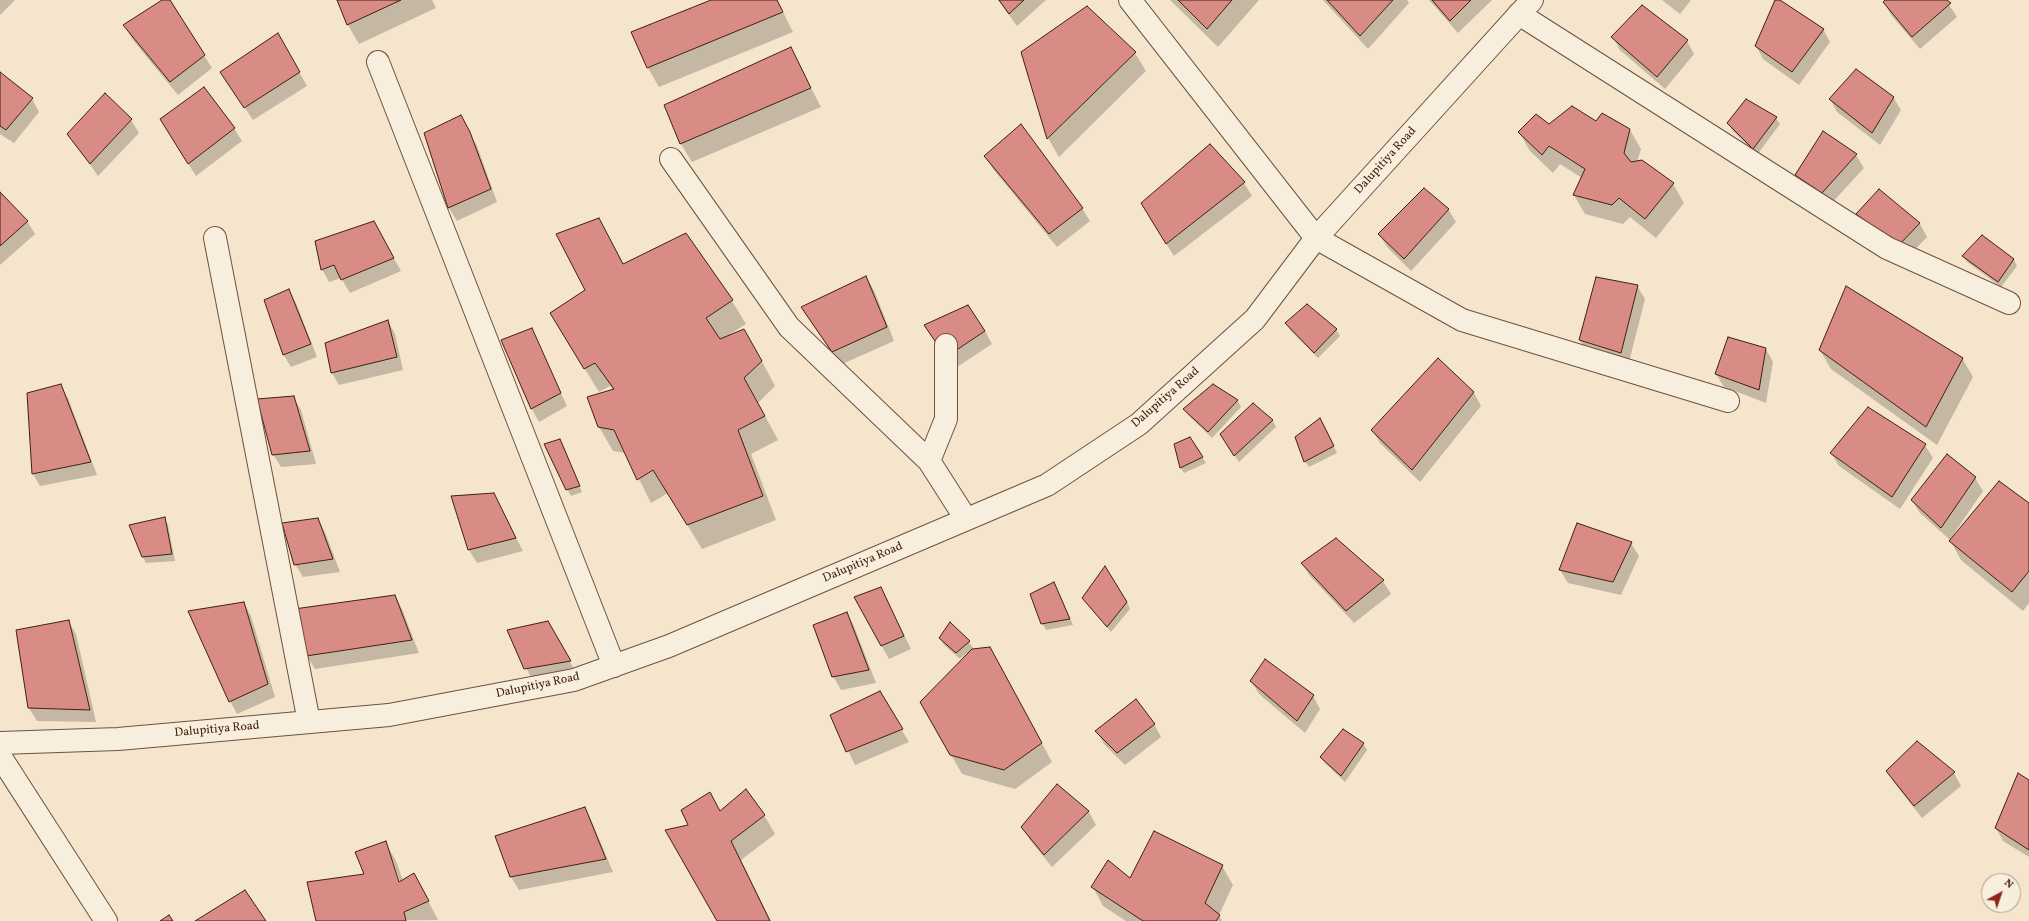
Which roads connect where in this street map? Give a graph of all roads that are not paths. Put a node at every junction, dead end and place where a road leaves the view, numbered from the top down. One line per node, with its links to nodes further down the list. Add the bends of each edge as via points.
1 (1130, 0): 6 (street)
2 (1526, 7): 6 (street, Dalupitiya Road); 7 (street, via 1888,248)
3 (378, 62): 12 (street)
4 (671, 159): 10 (street, via 789,327)
5 (215, 238): 13 (street)
6 (1316, 238): 9 (street, via 1462,320); 11 (street, Dalupitiya Road, via 1255,319 1139,424 1047,485)
7 (2009, 303)
8 (946, 345): 10 (street, via 946,419)
9 (1728, 400)
10 (929, 461): 11 (street)
11 (966, 519): 12 (street, Dalupitiya Road, via 669,646)
12 (614, 666): 13 (street, Dalupitiya Road, via 574,680 397,714)
13 (309, 722): 14 (street, Dalupitiya Road, via 118,739)
14 (0, 743)
15 (0, 756): 16 (street)
16 (106, 921)

